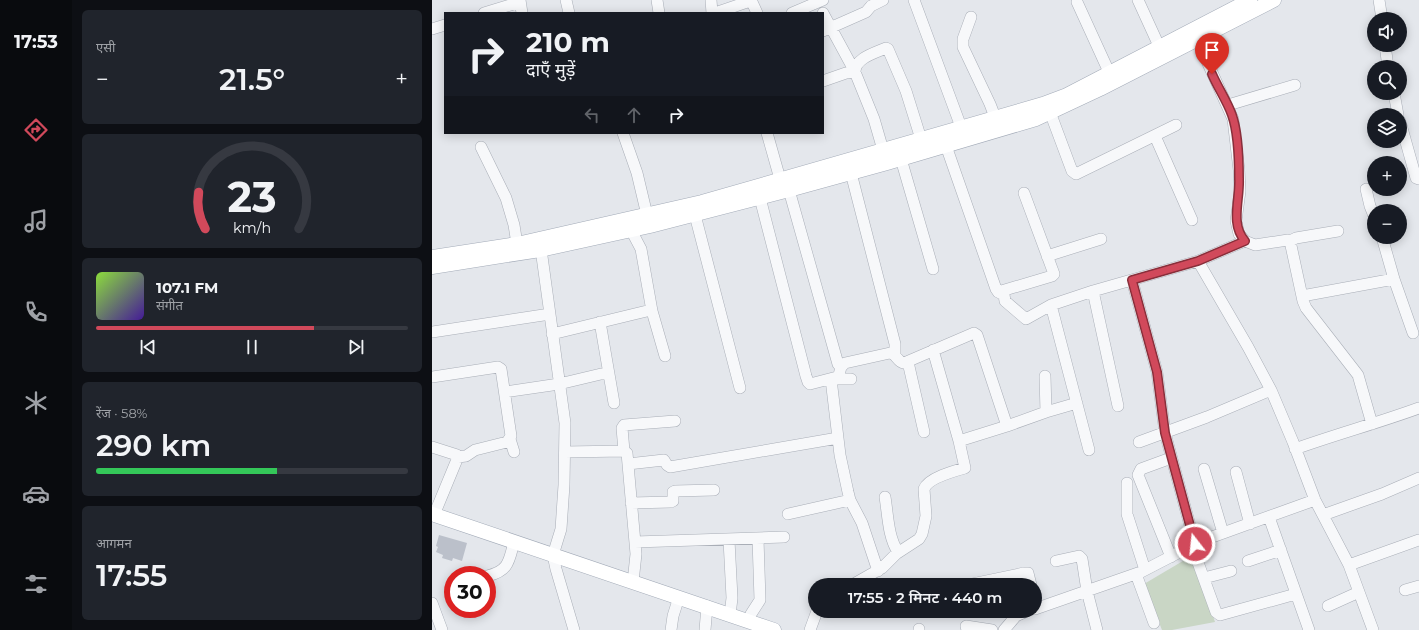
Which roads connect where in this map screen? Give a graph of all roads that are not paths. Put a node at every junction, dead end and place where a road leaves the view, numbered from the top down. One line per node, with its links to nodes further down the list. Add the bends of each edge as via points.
1 (566, 0): 14 (street)
2 (657, 0): 15 (street)
3 (711, 0): 16 (street)
4 (883, 0): 25 (street, via 871,6 866,12)
5 (914, 0): 36 (street)
6 (1138, 0): 27 (street)
7 (1250, 0): 27 (main road)
8 (1274, 0): 26 (main road)
9 (1379, 0): 20 (street)
10 (1077, 2): 29 (street)
11 (521, 5): 13 (street)
12 (822, 9): 19 (street)
13 (489, 12)
14 (570, 12)
15 (659, 12)
16 (714, 12)
17 (717, 12): 18 (street, via 750,1)
18 (757, 12)
19 (800, 12)
20 (1381, 12)
21 (824, 17): 25 (street)
22 (971, 17): 34 (street, via 963,39 963,47)
23 (444, 25): 24 (street)
24 (432, 29)
25 (827, 29): 28 (street)
26 (1197, 39): 32 (street); 33 (main road)
27 (1159, 46): 29 (main road)
28 (855, 72): 30 (street); 40 (street, via 855,66 859,61 888,49 906,91); 44 (street, via 874,119)
29 (1109, 72): 34 (main road, via 1067,95)
30 (824, 81)
31 (1295, 84): 32 (street)
32 (1228, 106): 60 (street, via 1235,128 1239,170 1240,191 1236,221 1239,234)
33 (1050, 112): 36 (main road, via 1002,129); 39 (street, via 1072,171 1076,174)
34 (995, 118): 36 (main road)
35 (1176, 125): 39 (street)
36 (964, 133): 41 (main road)
37 (623, 134): 55 (street)
38 (767, 134): 47 (street)
39 (1155, 136): 56 (street)
40 (921, 139): 41 (main road); 44 (main road)
41 (944, 139): 45 (main road); 73 (street)
42 (1407, 146): 48 (street, via 1416,178)
43 (481, 147): 62 (street, via 506,198)
44 (883, 150): 47 (main road)
45 (901, 159): 46 (main road); 69 (street)
46 (851, 173): 50 (main road); 83 (street, via 895,344)
47 (780, 179): 55 (main road)
48 (1419, 179)
49 (1366, 189): 53 (street)
50 (789, 190): 52 (main road); 86 (street, via 838,364)
51 (1024, 193): 65 (street)
52 (760, 198): 54 (main road); 90 (street, via 808,382 810,384)
53 (1370, 204)
54 (695, 214): 57 (main road); 93 (street)
55 (647, 215): 63 (main road)
56 (1192, 220)
57 (631, 230): 63 (main road); 76 (street, via 641,249)
58 (1338, 231): 61 (street)
59 (1101, 239): 65 (street)
60 (1245, 241): 61 (street, via 1255,245); 67 (street)
61 (1290, 241): 74 (street)
62 (517, 244): 63 (main road); 66 (main road)
63 (540, 244): 68 (main road); 77 (street)
64 (1384, 244): 70 (street)
65 (1047, 256): 73 (street, via 1053,275)
66 (432, 257)
67 (1198, 261): 71 (street); 94 (street)
68 (432, 267)
69 (933, 269)
70 (1394, 279): 74 (street); 80 (street)
71 (1132, 280): 72 (street); 105 (street, via 1157,372)
72 (1093, 291): 75 (street); 98 (street)
73 (998, 292): 75 (street, via 1004,295 1006,301 1026,319)
74 (1302, 296): 102 (street, via 1306,308 1358,375)
75 (1051, 305): 97 (street)
76 (652, 311): 78 (street); 84 (street)
77 (550, 314): 79 (street); 81 (street)
78 (600, 322): 81 (street); 87 (street)
79 (432, 332)
80 (1413, 333)
81 (552, 334): 92 (street)
82 (933, 350): 85 (street); 103 (street, via 976,333); 108 (street)
83 (895, 355): 85 (street, via 899,361); 86 (street, via 890,353 849,361)
84 (665, 356)
85 (908, 362): 104 (street)
86 (841, 367): 90 (street, via 839,375)
87 (609, 374): 92 (street); 96 (street)
88 (1045, 376): 100 (street)
89 (432, 377): 95 (street, via 500,367)
90 (832, 379): 91 (street); 106 (street)
91 (852, 379)
92 (559, 384): 95 (street); 115 (street, via 565,423)
93 (740, 388)
94 (1271, 390): 105 (street); 111 (street)
95 (505, 392): 107 (street)
96 (614, 403)
97 (1077, 403): 100 (street); 112 (street)
98 (1118, 406)
99 (1419, 408): 102 (street)
100 (1046, 412): 103 (street)
101 (675, 421): 113 (street, via 624,425)
102 (1372, 424): 111 (street)
103 (1007, 426): 108 (street)
104 (924, 432)
105 (1165, 433): 109 (street); 117 (street)
106 (838, 438): 118 (street, via 670,467 662,460); 125 (street)
107 (510, 439): 114 (street); 116 (street)
108 (959, 441): 142 (street, via 965,468 945,474 926,485 926,516 922,534 915,542)
109 (1139, 442)
110 (432, 447): 116 (street)
111 (1296, 448): 126 (street)
112 (1089, 450)
113 (624, 451): 115 (street); 118 (street, via 627,453)
114 (514, 452)
115 (565, 452): 143 (street, via 561,529)
116 (458, 457): 128 (street)
117 (1171, 458): 140 (street); 144 (street, via 1141,469 1138,475)
118 (628, 464): 127 (street)
119 (1204, 469): 133 (street)
120 (1236, 472): 132 (street)
121 (1419, 478): 130 (street)
122 (1127, 483): 150 (street, via 1127,514)
123 (714, 490): 127 (street, via 675,491 671,502)
124 (885, 497): 142 (street, via 893,544)
125 (850, 500): 129 (street); 148 (street, via 862,522)
126 (1315, 500): 130 (street); 131 (street)
127 (631, 503): 139 (street)
128 (433, 514): 138 (main road)
129 (788, 514)
130 (1323, 515): 147 (street)
131 (1269, 517): 132 (street); 141 (street)
132 (1250, 524): 133 (street)
133 (1223, 533): 140 (street)
134 (784, 538): 135 (street)
135 (758, 539): 136 (street); 170 (street, via 760,600)
136 (729, 540): 139 (street); 167 (street, via 732,598)
137 (1419, 540): 147 (street)
138 (514, 542): 143 (main road); 151 (street, via 508,564)
139 (635, 542): 156 (street)
140 (1194, 545): 144 (street); 155 (street)
141 (1281, 550): 146 (street); 161 (street)
142 (898, 552): 148 (street)
143 (553, 555): 156 (main road); 173 (street)
144 (1171, 557): 150 (street)
145 (1056, 561): 159 (street, via 1081,557)
146 (1248, 561)
147 (1350, 565): 160 (street)
148 (878, 571): 152 (street)
149 (1231, 571): 155 (street)
150 (1140, 572): 159 (street); 171 (street)
151 (496, 574)
152 (865, 578)
153 (1000, 578): 154 (street, via 1028,573)
154 (1030, 578)
155 (1204, 578): 161 (street, via 1216,612 1220,615)
156 (633, 582): 162 (main road)
157 (1419, 586): 158 (street)
158 (1405, 590)
159 (1087, 591): 164 (street); 181 (street)
160 (1359, 592): 166 (street); 183 (street)
161 (1296, 594): 182 (street)
162 (679, 597): 165 (main road); 174 (street)
163 (432, 603): 172 (street)
164 (1042, 605)
165 (707, 606): 167 (main road); 175 (street)
166 (1328, 606)
167 (730, 615): 170 (main road)
168 (814, 618): 177 (street)
169 (1014, 618): 180 (street)
170 (749, 621): 176 (main road)
171 (1154, 623)
172 (442, 630)
173 (574, 630)
174 (671, 630)
175 (706, 630)
176 (774, 630)
177 (810, 630)
178 (967, 630): 179 (street, via 966,626)
179 (992, 630)
180 (1004, 630)
181 (1096, 630)
182 (1309, 630)
183 (1373, 630)

